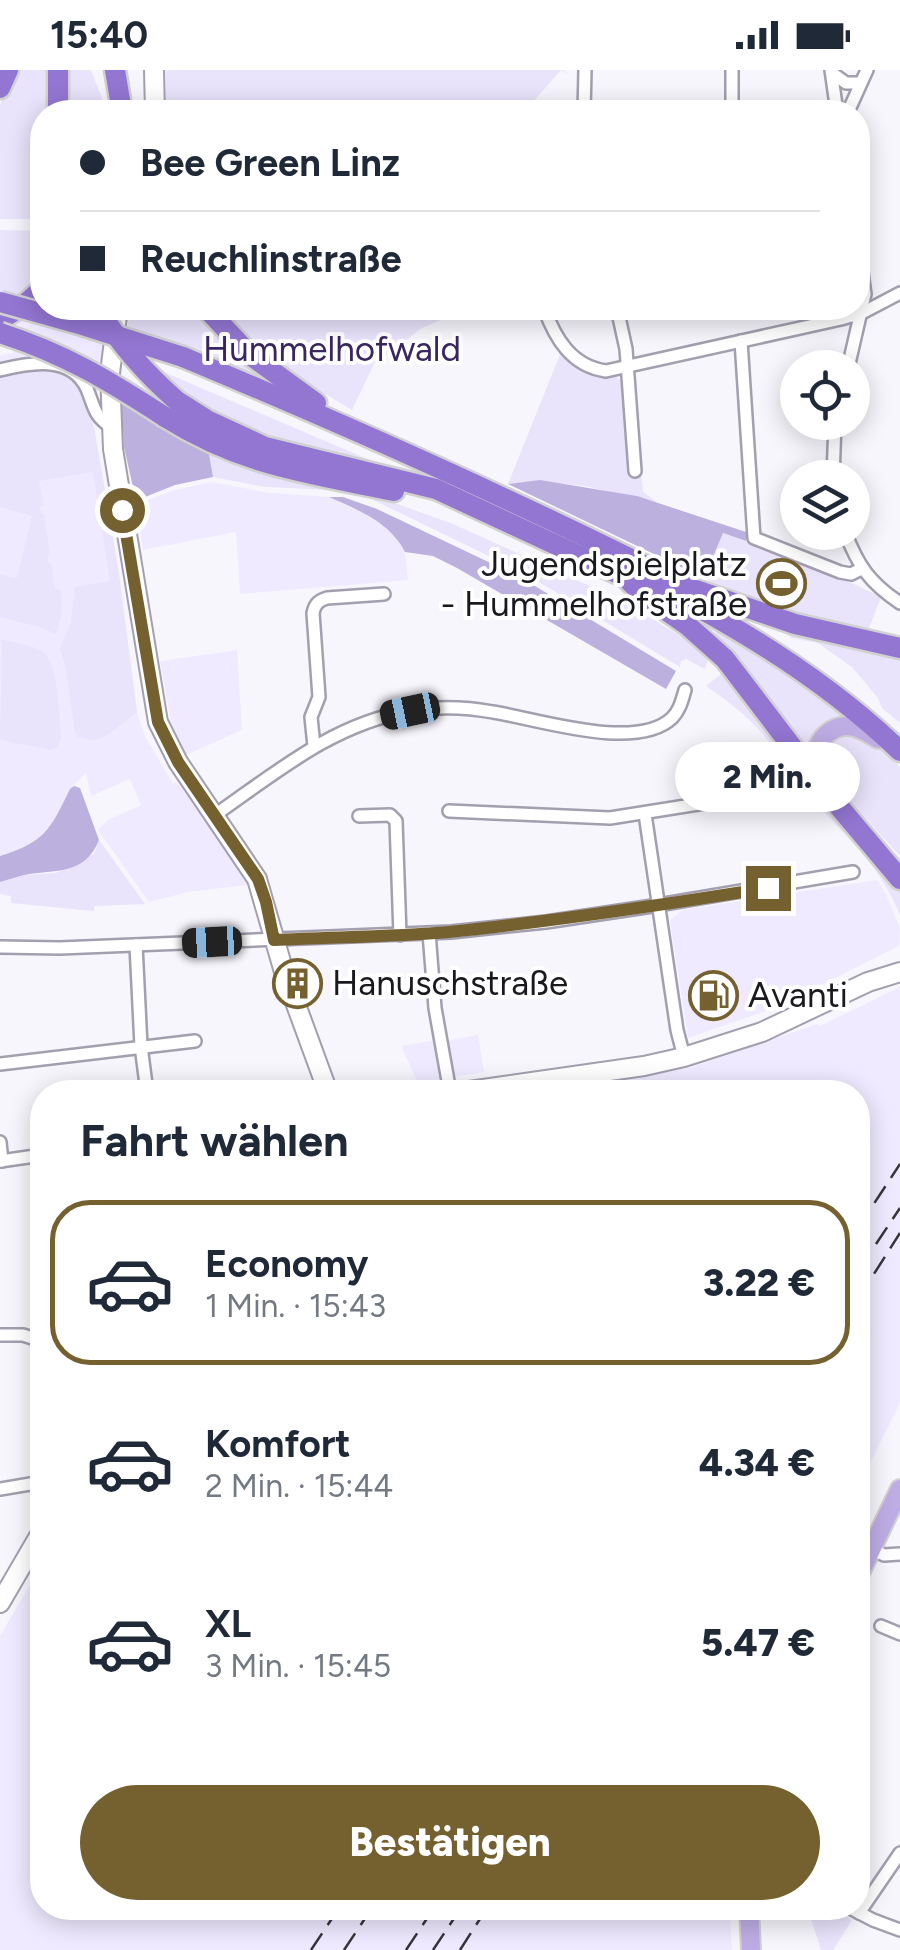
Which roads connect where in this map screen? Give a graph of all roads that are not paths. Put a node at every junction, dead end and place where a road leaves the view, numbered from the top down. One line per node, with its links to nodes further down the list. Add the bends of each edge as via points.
1 (8, 70): 10 (highway)
2 (58, 70): 11 (highway)
3 (113, 70): 12 (highway); 13 (highway)
4 (154, 70): 14 (street)
5 (585, 70): 15 (street)
6 (732, 70): 16 (street)
7 (867, 70): 9 (street)
8 (832, 71): 9 (street, via 846,84); 17 (street)
9 (860, 83): 18 (street)
10 (0, 88)
11 (58, 100)
12 (112, 100)
13 (119, 100)
14 (154, 100)
15 (584, 100)
16 (732, 100)
17 (836, 100)
18 (853, 100)
19 (900, 293): 22 (street)
20 (30, 300): 24 (highway)
21 (0, 302): 23 (highway, bridge)
22 (870, 309)
23 (30, 310)
24 (0, 317): 36 (highway, bridge)
25 (66, 320): 36 (highway, bridge)
26 (106, 320): 39 (highway, bridge)
27 (117, 320): 40 (street)
28 (216, 320): 41 (highway, via 270,372)
29 (550, 320): 37 (street, via 581,363 606,371)
30 (620, 320): 37 (street)
31 (832, 320): 34 (street)
32 (860, 320): 35 (street)
33 (0, 333): 39 (highway, bridge)
34 (742, 341): 37 (street); 45 (street, via 754,538 834,571)
35 (853, 350)
36 (180, 363): 41 (highway); 43 (highway, via 440,482)
37 (627, 368): 42 (street)
38 (0, 370): 40 (street, via 42,363 66,368 84,384 97,417)
39 (171, 409): 43 (highway, via 265,446)
40 (112, 428): 58 (street, via 158,722)
41 (373, 438): 47 (highway)
42 (635, 471)
43 (457, 498): 46 (highway)
44 (852, 550): 45 (street)
45 (861, 569): 49 (street)
46 (625, 577): 54 (highway, via 651,583 778,654); 62 (highway, via 725,659)
47 (684, 586): 50 (highway, via 794,624); 52 (highway, via 817,664)
48 (384, 594): 53 (street, via 315,605)
49 (900, 603)
50 (900, 648)
51 (685, 690): 53 (street, via 677,713 646,730 587,731 485,710 431,708 354,726)
52 (900, 732)
53 (314, 746): 58 (street)
54 (900, 751): 60 (main road, via 849,726 827,734 817,753 829,782)
55 (770, 789): 57 (street)
56 (450, 811): 57 (street)
57 (645, 814): 63 (street)
58 (215, 815): 66 (street, via 258,879)
59 (359, 816): 65 (street, via 396,820)
60 (900, 864)
61 (853, 872): 63 (street)
62 (900, 879)
63 (658, 905): 64 (street); 74 (street)
64 (429, 933): 65 (street); 78 (street)
65 (400, 935): 66 (street)
66 (274, 940): 67 (street); 77 (street)
67 (136, 945): 68 (street); 73 (street)
68 (0, 947)
69 (900, 959): 71 (street)
70 (900, 972): 71 (street)
71 (868, 982): 74 (street, via 777,1026)
72 (195, 1041): 73 (street)
73 (141, 1046): 75 (street); 76 (street)
74 (684, 1057): 79 (street)
75 (0, 1064)
76 (145, 1080)
77 (324, 1080)
78 (448, 1080)
79 (546, 1080)
80 (0, 1142): 82 (street)
81 (30, 1157): 82 (street)
82 (1, 1161)
83 (0, 1335): 84 (street)
84 (30, 1336)
85 (30, 1484): 86 (street)
86 (0, 1489)
87 (900, 1489): 88 (main road)
88 (871, 1549): 90 (street)
89 (30, 1551): 91 (street)
90 (900, 1554)
91 (0, 1603)
92 (881, 1626): 93 (street)
93 (900, 1634)
94 (900, 1853): 95 (street)
95 (870, 1890)
96 (870, 1917): 98 (street)
97 (749, 1920): 99 (main road)
98 (900, 1930)
99 (751, 1950)

